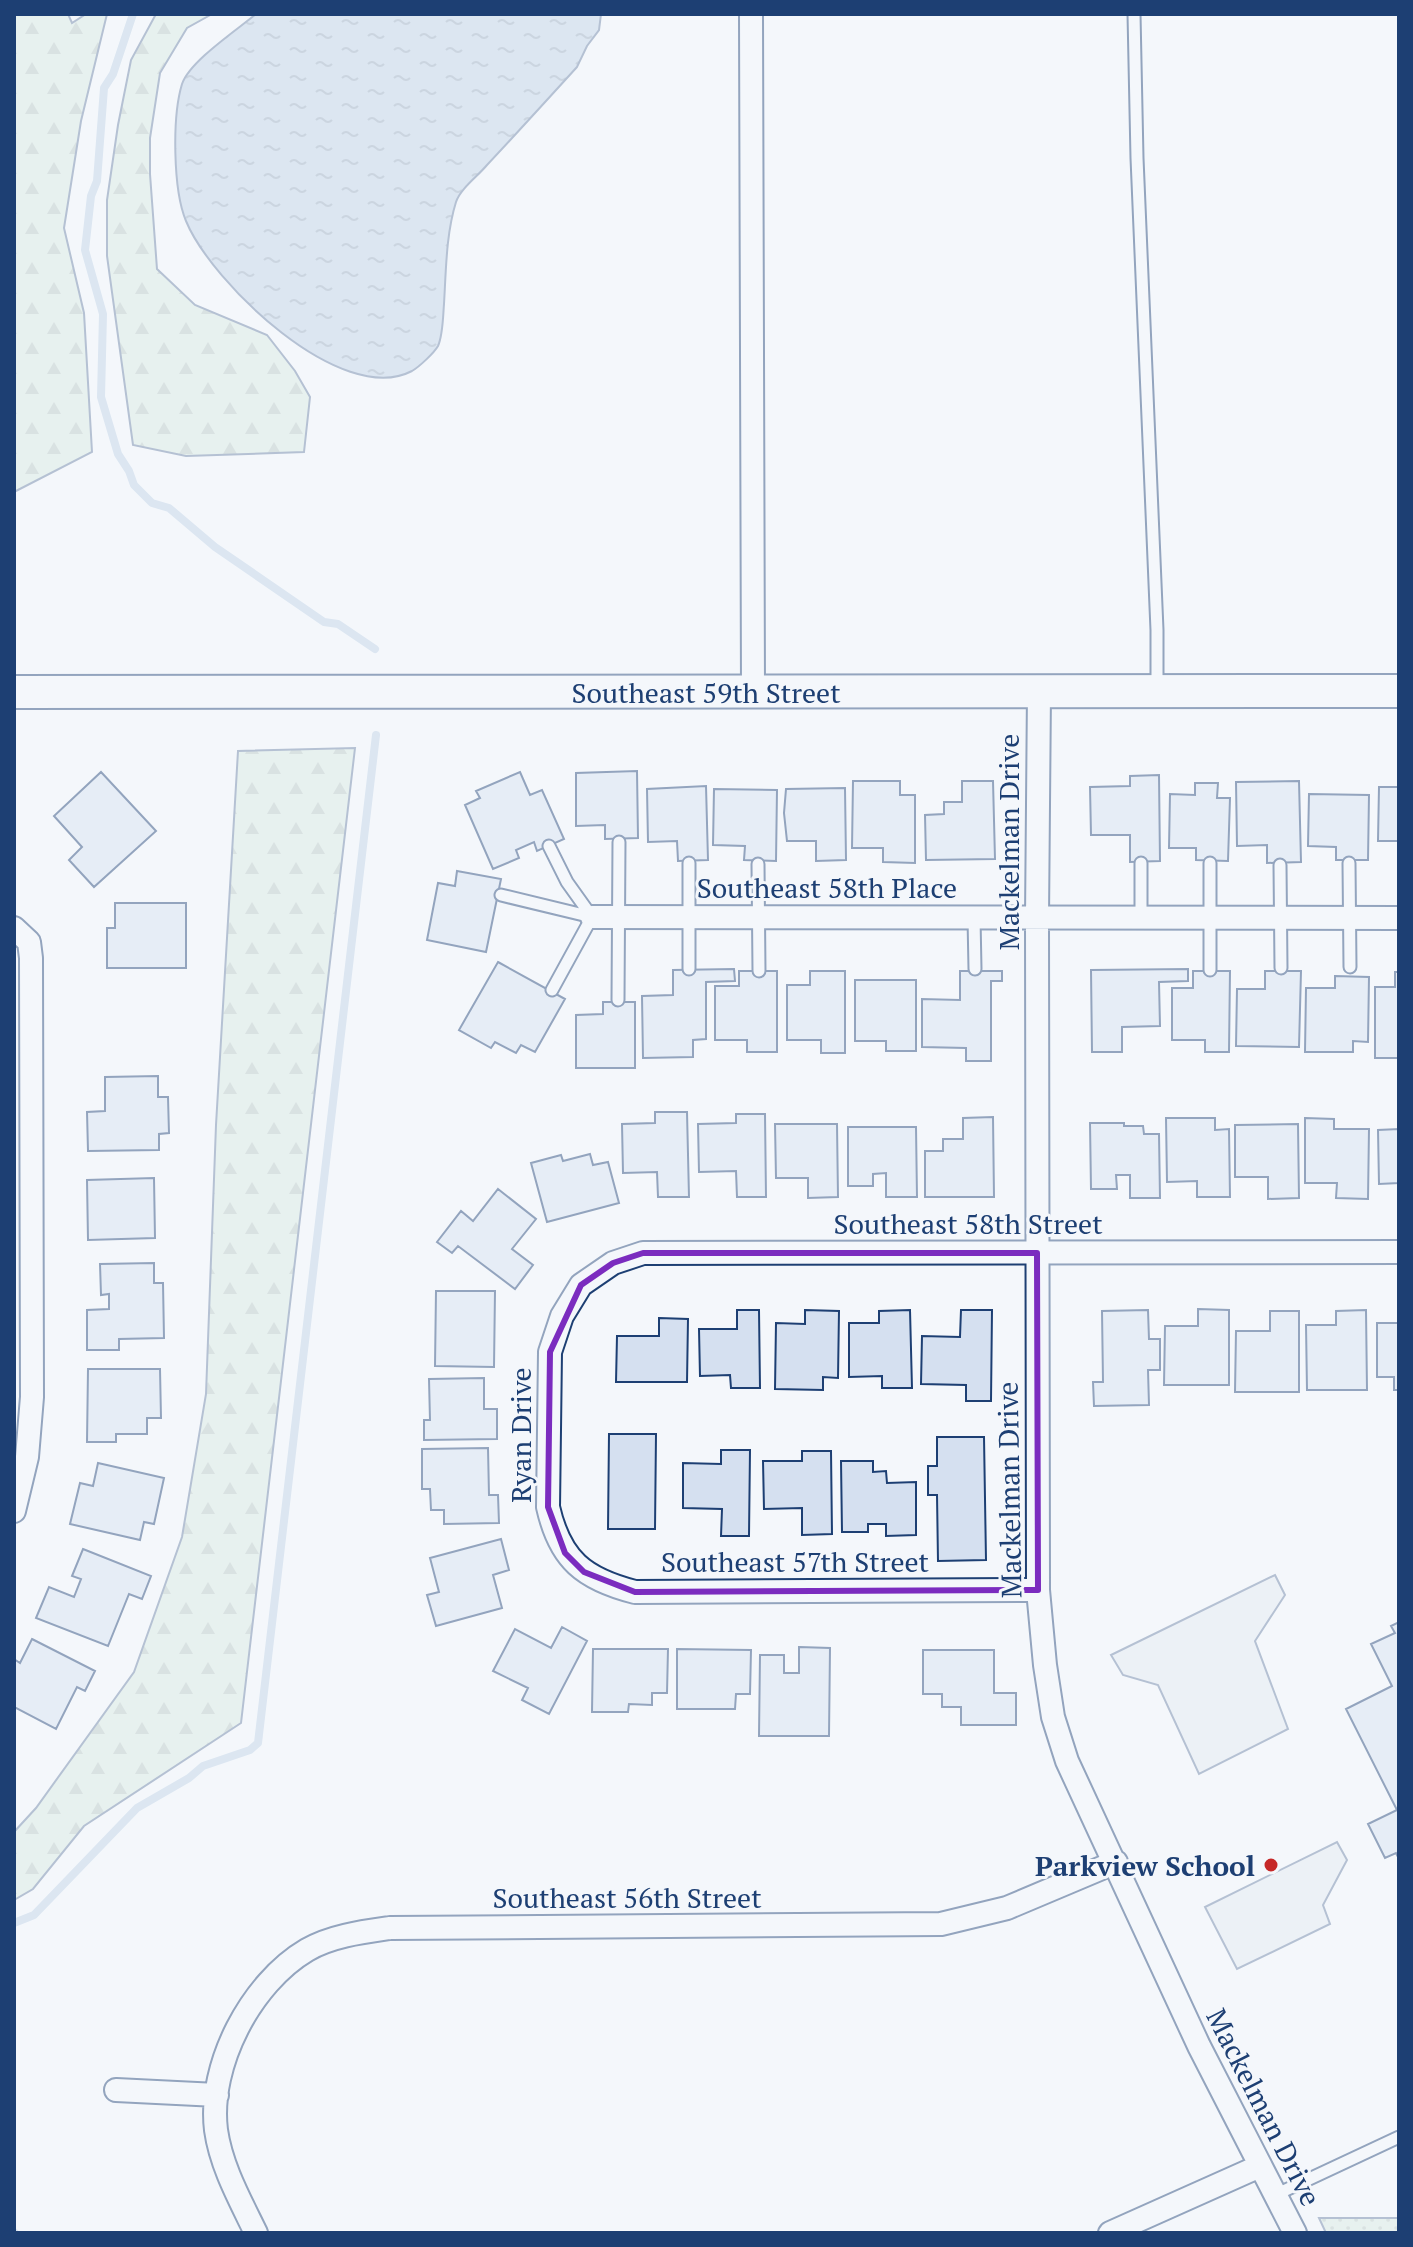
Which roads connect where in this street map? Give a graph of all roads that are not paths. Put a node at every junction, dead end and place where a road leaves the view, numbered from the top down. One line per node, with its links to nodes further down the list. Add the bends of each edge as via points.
1 (751, 14): 3 (street)
2 (1134, 14): 5 (lane)
3 (753, 691): 4 (main road, Southeast 59th Street); 7 (main road, Southeast 59th Street)
4 (1039, 691): 5 (main road, Southeast 59th Street); 22 (street, Mackelman Drive)
5 (1157, 691): 6 (main road, Southeast 59th Street)
6 (1399, 691)
7 (14, 692)
8 (619, 842): 18 (lane)
9 (549, 846): 17 (lane)
10 (689, 863): 19 (lane)
11 (1141, 863): 23 (lane)
12 (1210, 863): 24 (lane)
13 (1349, 863): 26 (lane)
14 (758, 864): 20 (lane)
15 (1280, 865): 25 (lane)
16 (501, 895): 17 (lane)
17 (592, 917): 18 (street, Southeast 58th Place); 35 (lane)
18 (618, 917): 19 (street, Southeast 58th Place); 36 (lane)
19 (689, 917): 20 (street, Southeast 58th Place); 31 (lane)
20 (759, 917): 21 (street, Southeast 58th Place); 34 (lane)
21 (974, 918): 22 (street, Southeast 58th Place); 32 (lane)
22 (1037, 918): 23 (street, Southeast 58th Place); 38 (street, Mackelman Drive)
23 (1141, 918): 24 (street, Southeast 58th Place)
24 (1210, 918): 25 (street, Southeast 58th Place); 33 (lane)
25 (1280, 918): 26 (street, Southeast 58th Place); 30 (lane)
26 (1349, 918): 27 (street, Southeast 58th Place); 29 (lane)
27 (1399, 918)
28 (18, 930): 40 (street, via 29,942 31,958 32,1397 27,1457)
29 (1350, 967)
30 (1281, 968)
31 (689, 969)
32 (975, 969)
33 (1210, 970)
34 (759, 971)
35 (552, 990)
36 (618, 1000)
37 (1399, 1252): 38 (street, Southeast 58th Street)
38 (1037, 1253): 39 (street, Southeast 58th Street, via 643,1253 613,1263 581,1285); 42 (street, Mackelman Drive)
39 (562, 1316): 41 (street, Ryan Drive, via 550,1352 548,1507)
40 (14, 1511)
41 (565, 1553): 42 (street, Southeast 57th Street, via 605,1584 635,1592)
42 (1038, 1590): 43 (street, Mackelman Drive, via 1053,1717 1067,1761)
43 (1116, 1862): 45 (street, Southeast 56th Street, via 1007,1908 941,1924 390,1928 348,1934 307,1950 260,1992 228,2046); 47 (street, Mackelman Drive)
44 (116, 2090): 45 (street)
45 (217, 2095): 49 (street, via 221,2155)
46 (1399, 2137): 48 (lane)
47 (1260, 2166): 48 (street, Mackelman Drive); 50 (street)
48 (1275, 2195): 51 (street, Mackelman Drive)
49 (256, 2233)
50 (1110, 2233)
51 (1295, 2233)

